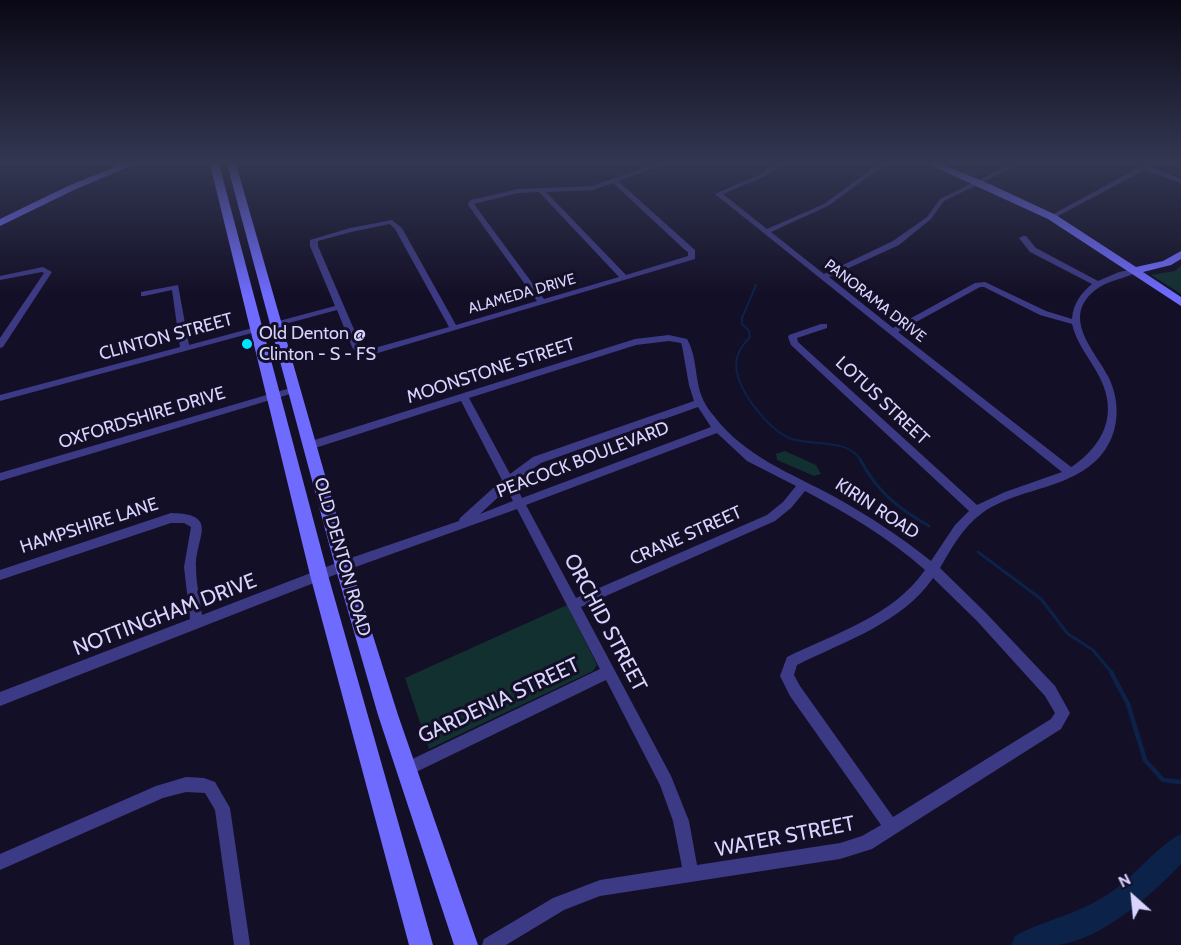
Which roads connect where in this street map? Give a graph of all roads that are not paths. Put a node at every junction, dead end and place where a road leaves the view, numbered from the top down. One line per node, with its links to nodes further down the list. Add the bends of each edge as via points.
1 (14, 208): 14 (main road)
2 (30, 208): 16 (main road)
3 (225, 208): 13 (main road, OLD DENTON ROAD)
4 (244, 208): 13 (main road); 32 (main road, OLD DENTON ROAD)
5 (473, 208): 28 (street)
6 (557, 208): 25 (street)
7 (644, 208): 25 (street, ALAMEDA DRIVE, via 692,252 692,257)
8 (736, 208): 17 (street, PANORAMA DRIVE)
9 (820, 208): 17 (street)
10 (936, 208): 23 (street, via 896,243)
11 (1033, 208): 15 (main road)
12 (1069, 208): 15 (street)
13 (226, 212): 35 (main road, OLD DENTON ROAD)
14 (0, 215)
15 (1052, 217): 22 (main road)
16 (0, 223)
17 (766, 232): 23 (street, PANORAMA DRIVE)
18 (1023, 238): 26 (street, via 1034,250)
19 (1181, 254): 22 (main road, via 1167,263)
20 (51, 262): 21 (street)
21 (43, 269): 24 (street); 37 (street, via 48,272)
22 (1134, 271): 26 (street); 29 (main road)
23 (823, 277): 36 (street, PANORAMA DRIVE)
24 (0, 278)
25 (624, 278): 28 (street, ALAMEDA DRIVE)
26 (1096, 283): 31 (street, via 1079,303)
27 (144, 294): 40 (street, via 174,287)
28 (542, 302): 34 (street, ALAMEDA DRIVE)
29 (1181, 302)
30 (340, 307): 32 (street, CLINTON STREET); 34 (street, ALAMEDA DRIVE, via 359,350 371,352); 34 (street, via 314,240 392,222)
31 (1075, 322): 36 (street, via 1043,313 985,284); 48 (street, via 1079,337 1109,389 1113,417 1100,449)
32 (275, 324): 35 (street, CLINTON STREET); 41 (main road, OLD DENTON ROAD)
33 (824, 326): 53 (street, LOTUS STREET, via 792,337 794,343)
34 (454, 328)
35 (256, 330): 40 (street, CLINTON STREET); 42 (main road, OLD DENTON ROAD)
36 (892, 332): 48 (street, PANORAMA DRIVE)
37 (4, 334): 39 (street)
38 (684, 342): 44 (street, MOONSTONE STREET, via 669,338 635,342); 45 (street, KIRIN ROAD)
39 (0, 345)
40 (185, 349): 43 (street, CLINTON STREET)
41 (294, 390): 42 (street, OXFORDSHIRE DRIVE); 47 (main road, OLD DENTON ROAD)
42 (273, 396): 49 (street, OXFORDSHIRE DRIVE); 58 (main road, OLD DENTON ROAD)
43 (0, 398)
44 (464, 398): 47 (street, MOONSTONE STREET); 50 (street, ORCHID STREET)
45 (699, 403): 46 (street, KIRIN ROAD); 50 (street, PEACOCK BOULEVARD, via 537,460)
46 (719, 428): 51 (street, KIRIN ROAD, via 750,458); 52 (street, PEACOCK BOULEVARD)
47 (309, 446): 55 (main road, OLD DENTON ROAD)
48 (1070, 472): 53 (street, via 998,498)
49 (0, 477)
50 (509, 481): 52 (street, ORCHID STREET); 54 (street, PEACOCK BOULEVARD)
51 (803, 485): 56 (street, KIRIN ROAD, via 885,532); 59 (street, CRANE STREET, via 771,518)
52 (520, 503): 54 (street, PEACOCK BOULEVARD); 59 (street, ORCHID STREET)
53 (976, 511): 56 (street)
54 (460, 525): 55 (street, PEACOCK BOULEVARD)
55 (343, 566): 58 (street, NOTTINGHAM DRIVE); 64 (main road, OLD DENTON ROAD)
56 (932, 569): 63 (street, KIRIN ROAD, via 1050,691); 65 (street, via 914,593 892,611 792,661 787,676)
57 (0, 575): 60 (street, HAMPSHIRE LANE, via 183,517 192,520 197,528 189,565)
58 (319, 575): 60 (street, NOTTINGHAM DRIVE); 69 (main road, OLD DENTON ROAD)
59 (573, 605): 61 (street, ORCHID STREET)
60 (197, 624): 62 (street, NOTTINGHAM DRIVE)
61 (609, 672): 64 (street, GARDENIA STREET); 67 (street, ORCHID STREET, via 666,781 681,821)
62 (0, 699)
63 (1063, 713): 65 (street, WATER STREET, via 1056,724)
64 (407, 769): 70 (main road, OLD DENTON ROAD)
65 (892, 828): 67 (street, WATER STREET, via 866,843 840,851)
66 (0, 862): 68 (street, via 180,784 210,787 222,808)
67 (691, 875): 71 (street, WATER STREET, via 582,894)
68 (242, 945)
69 (421, 945)
70 (466, 945)
71 (490, 945)

